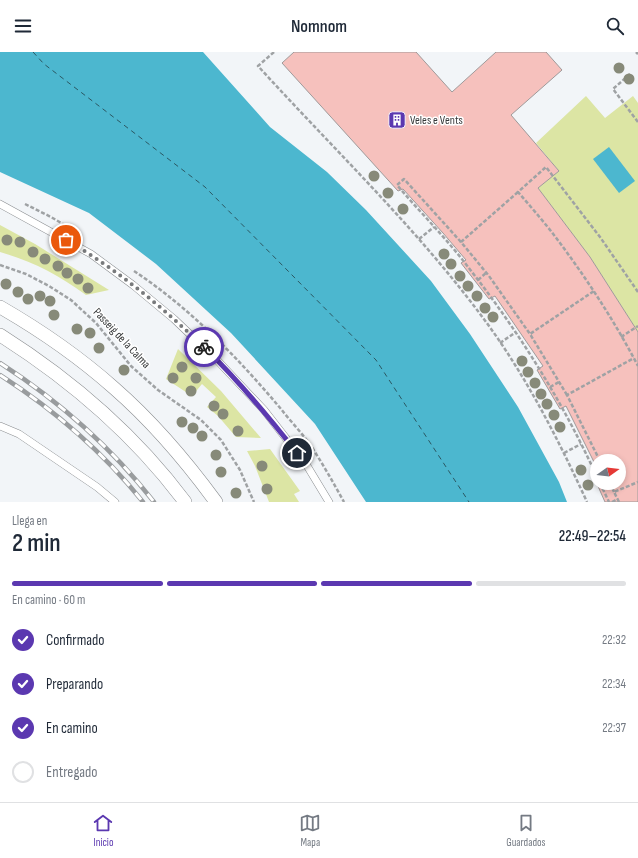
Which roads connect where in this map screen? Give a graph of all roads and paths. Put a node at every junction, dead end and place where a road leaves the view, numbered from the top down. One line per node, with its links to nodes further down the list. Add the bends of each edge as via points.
1 (274, 52): 7 (path, via 258,66 392,207)
2 (630, 74): 3 (path, via 613,89)
3 (638, 122)
4 (518, 192): 8 (path); 12 (path, via 557,238); 13 (path, via 546,167 600,236)
5 (0, 204): 39 (lane, via 91,254 174,319 264,410 306,464)
6 (434, 227): 7 (path); 8 (path, via 397,185 404,179); 11 (path)
7 (419, 239): 20 (path)
8 (461, 242): 10 (path)
9 (0, 265): 38 (path, Passeig de la Calma, via 26,274 71,300 96,323 131,366 158,390 202,420 221,440 240,470)
10 (486, 273): 11 (path); 17 (path)
11 (478, 280): 16 (path)
12 (594, 291): 17 (path); 19 (path)
13 (638, 292)
14 (0, 307): 37 (street, via 72,353 115,388 157,430)
15 (638, 326): 19 (path)
16 (516, 332): 20 (path); 24 (path)
17 (530, 334): 23 (path)
18 (0, 335): 36 (street, via 58,375 98,408 138,447)
19 (621, 337): 21 (path)
20 (500, 343): 28 (path, via 535,398)
21 (634, 358): 22 (path); 25 (path)
22 (638, 366)
23 (559, 382): 24 (path); 25 (path)
24 (550, 387): 27 (path)
25 (567, 395): 29 (path)
26 (0, 426): 35 (lane, via 19,434 98,487)
27 (581, 444): 28 (path); 30 (path)
28 (564, 453): 40 (path)
29 (596, 454)
30 (590, 463)
31 (638, 482): 33 (path)
32 (604, 490): 41 (path)
33 (614, 492): 34 (path)
34 (618, 501): 41 (path)
35 (115, 502)
36 (185, 502)
37 (216, 502)
38 (254, 502)
39 (329, 502)
40 (587, 502)
41 (610, 502)

